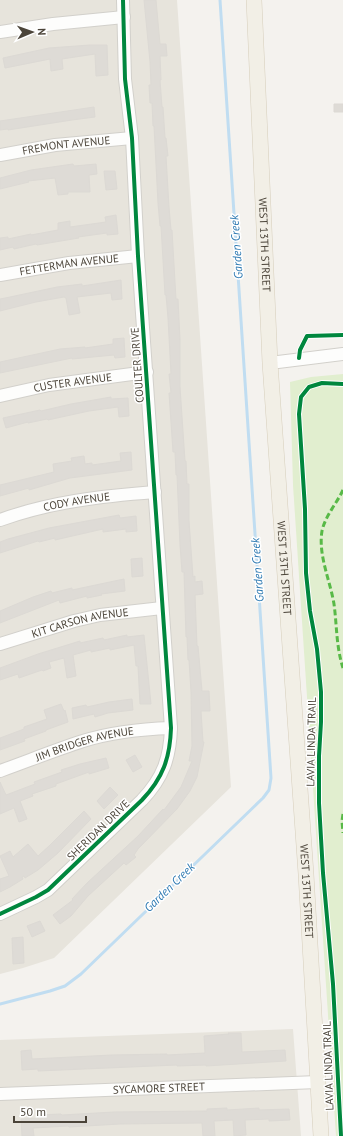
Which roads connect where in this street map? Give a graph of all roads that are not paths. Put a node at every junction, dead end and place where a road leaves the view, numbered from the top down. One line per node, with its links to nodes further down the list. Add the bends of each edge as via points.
1 (123, 0): 3 (street, COULTER DRIVE)
2 (254, 0): 12 (main road, WEST 13TH STREET)
3 (124, 17): 4 (street); 5 (street, COULTER DRIVE, via 125,79)
4 (0, 32)
5 (132, 138): 6 (street, FREMONT AVENUE, via 55,145); 7 (street, COULTER DRIVE)
6 (0, 155)
7 (138, 256): 8 (street, FETTERMAN AVENUE, via 76,262); 13 (street, COULTER DRIVE)
8 (0, 275)
9 (343, 354): 10 (street)
10 (308, 357): 11 (street); 12 (street)
11 (343, 359)
12 (270, 363): 22 (main road, WEST 13TH STREET)
13 (147, 372): 14 (street, CUSTER AVENUE, via 49,385); 15 (street, COULTER DRIVE)
14 (0, 396)
15 (155, 492): 16 (street, CODY AVENUE, via 78,500); 17 (street, COULTER DRIVE)
16 (0, 520)
17 (162, 608): 18 (street, KIT CARSON AVENUE, via 100,615); 19 (street, COULTER DRIVE)
18 (0, 644)
19 (171, 728): 20 (street, JIM BRIDGER AVENUE, via 106,735); 21 (street, SHERIDAN DRIVE, via 168,755 152,789 48,890)
20 (0, 771)
21 (0, 914)
22 (318, 1082): 23 (street, SYCAMORE STREET); 24 (main road, WEST 13TH STREET)
23 (0, 1094)
24 (321, 1136)

